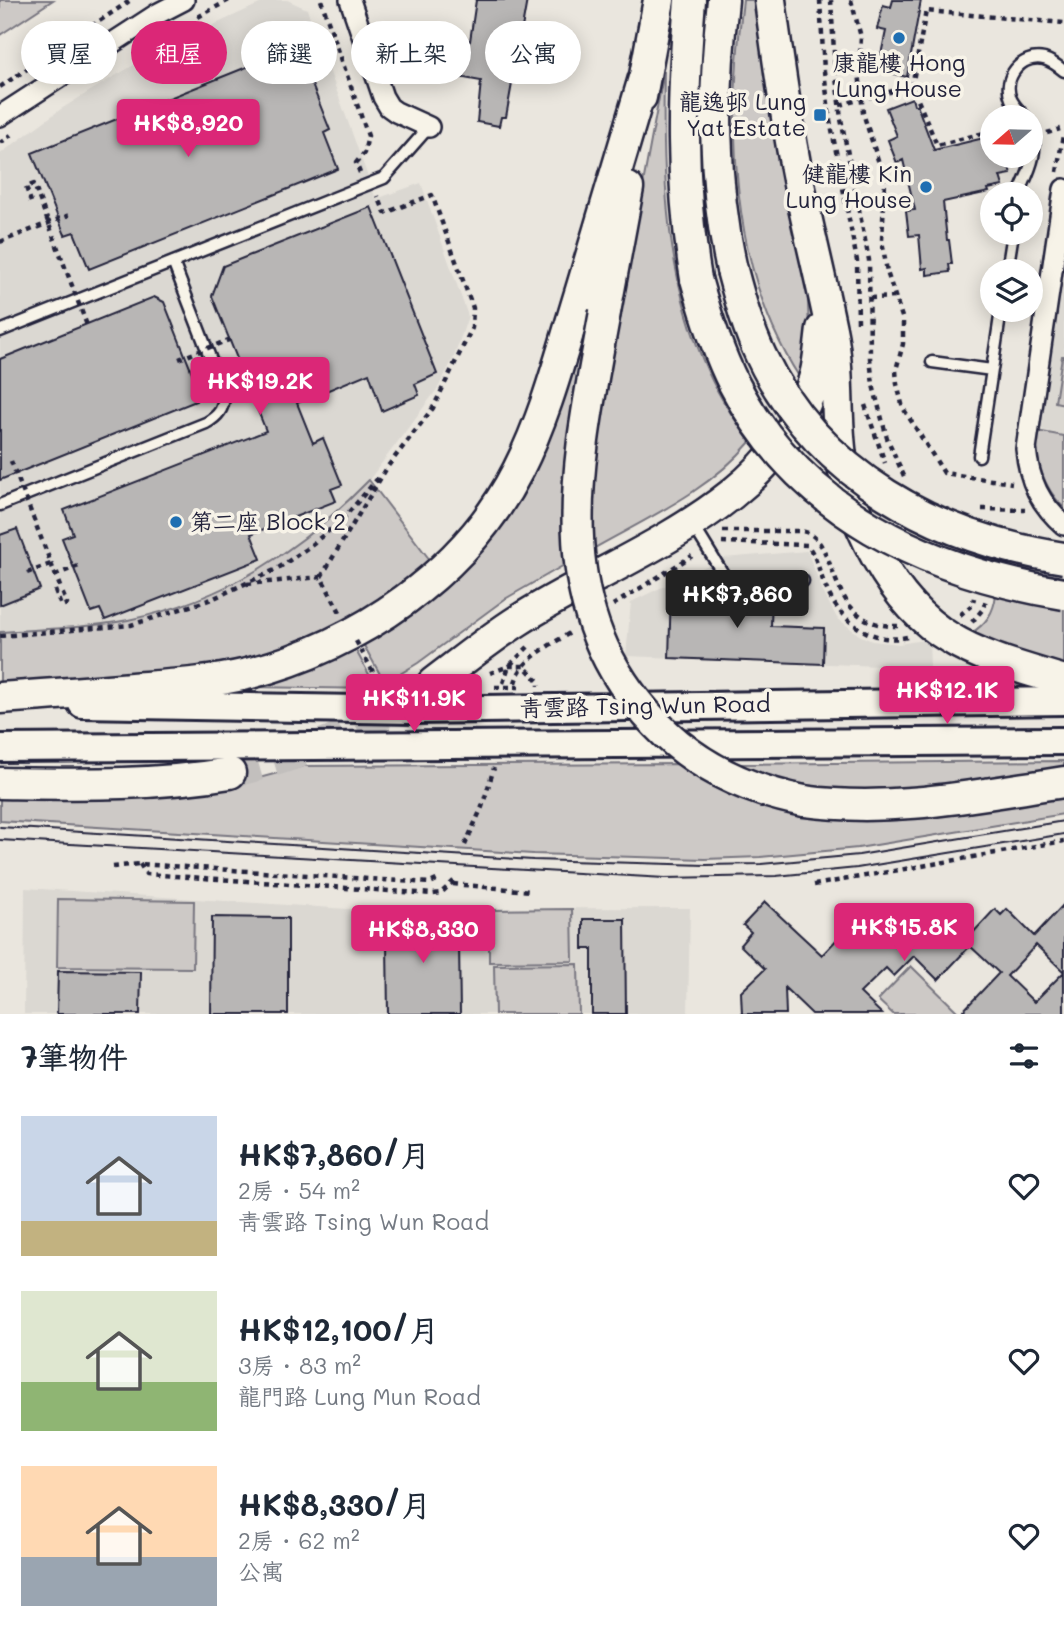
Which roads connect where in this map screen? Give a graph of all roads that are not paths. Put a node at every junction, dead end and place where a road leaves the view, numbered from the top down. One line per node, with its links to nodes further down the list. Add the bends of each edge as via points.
1 (184, 0): 10 (street)
2 (350, 0): 11 (street, via 389,107)
3 (659, 0): 8 (main road)
4 (690, 0): 25 (main road, bridge, via 682,120 685,195 696,279 714,340 735,386 769,438 811,484 865,525 919,554 989,579)
5 (723, 0): 23 (main road, bridge, via 717,58 720,210 732,271 754,342 770,373 807,427 841,463 893,500 950,528)
6 (770, 0): 14 (main road, via 793,154)
7 (1064, 71): 9 (lane, via 1044,59 1017,66 1009,91)
8 (644, 78): 28 (main road, via 539,422 507,490 463,549 419,588 370,622 313,652 267,669 192,684); 33 (main road, bridge, via 584,428 576,503 578,555 589,611 601,644 631,695 674,742 708,766 744,785 804,801 897,806)
9 (1016, 105)
10 (0, 116)
11 (429, 127): 13 (lane, via 384,178)
12 (1064, 189): 22 (street, via 1026,449 1040,499)
13 (173, 262): 16 (lane); 20 (lane, via 223,391 220,413 206,424)
14 (821, 284): 21 (main road, via 818,360 798,417 754,477); 26 (main road, via 837,366 841,457 863,528 889,578 916,612 949,638)
15 (999, 322): 18 (lane)
16 (0, 331)
17 (932, 362): 18 (lane)
18 (992, 370): 19 (lane)
19 (979, 456)
20 (0, 505)
21 (691, 522): 24 (lane, via 725,577); 27 (main road, via 518,620)
22 (1064, 525)
23 (1064, 558)
24 (803, 581)
25 (1064, 594)
26 (1064, 681)
27 (433, 683)
28 (0, 700): 29 (main road, 青雲路 Tsing Wun Road, via 414,710)
29 (1064, 701)
30 (1064, 741): 31 (main road, 青雲路 Tsing Wun Road)
31 (0, 748)
32 (230, 772): 34 (main road, via 144,783)
33 (1064, 782)
34 (0, 783)

